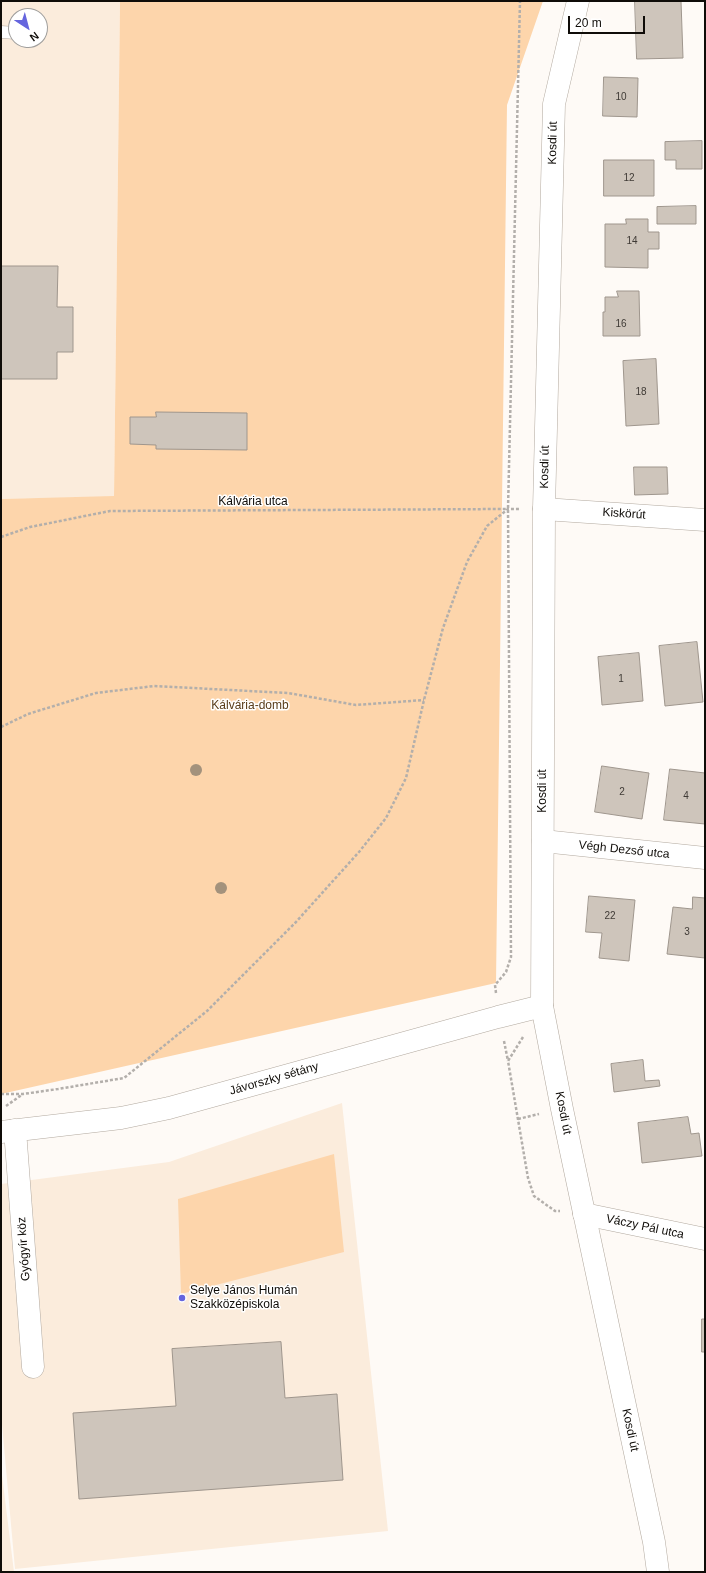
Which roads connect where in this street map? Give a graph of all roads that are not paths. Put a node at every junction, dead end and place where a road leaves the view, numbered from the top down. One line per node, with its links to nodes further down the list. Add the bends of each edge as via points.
1 (578, 1): 2 (street, Kosdi út, via 554,104)
2 (544, 509): 3 (street, Kiskörút); 4 (street, Kosdi út)
3 (705, 520)
4 (543, 842): 5 (street, Végh Dezső utca); 6 (street, Kosdi út)
5 (705, 858)
6 (542, 1006): 7 (street, Jávorszky sétány, via 168,1108 121,1118); 8 (street, Kosdi út)
7 (8, 1131): 10 (street, Gyógyír köz)
8 (584, 1214): 9 (street, Váczy Pál utca); 11 (street, Kosdi út)
9 (705, 1240)
10 (33, 1367)
11 (658, 1572)

